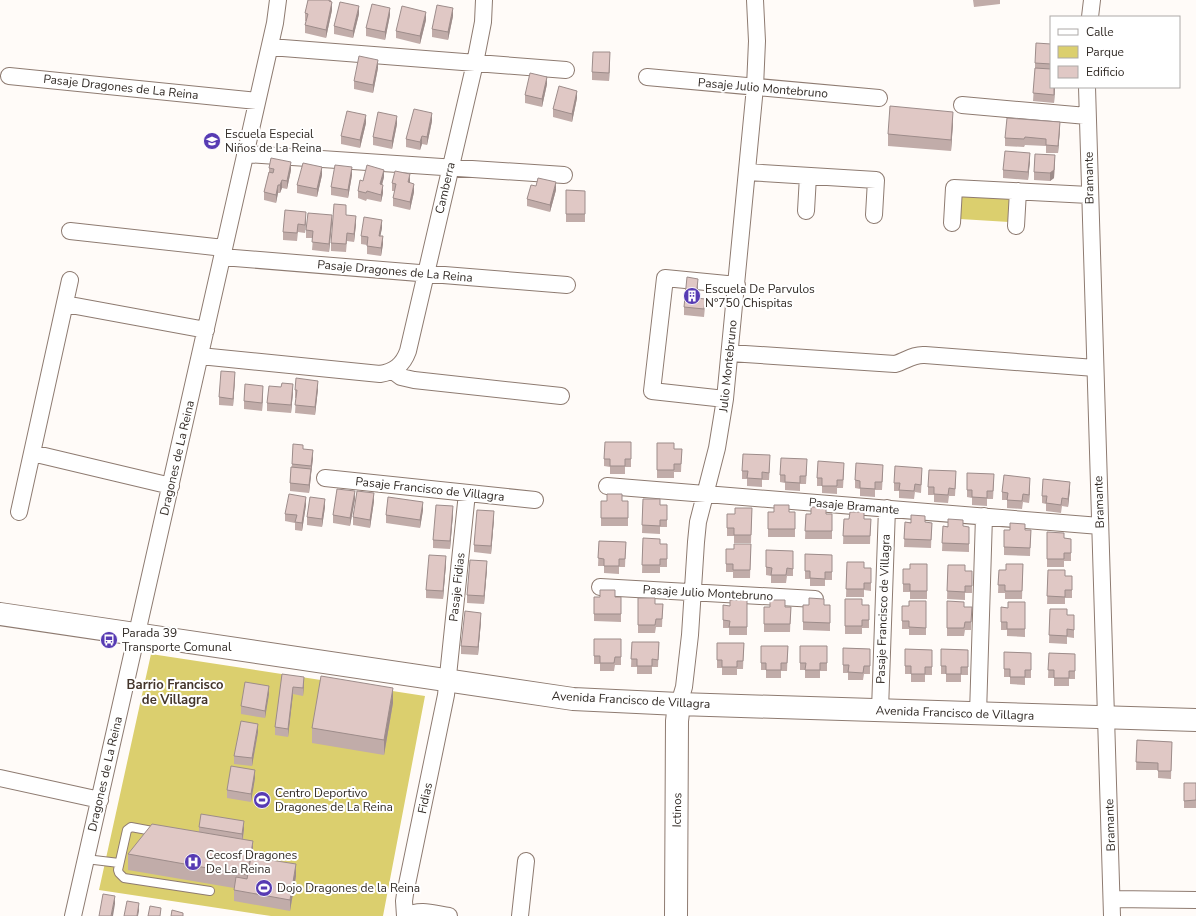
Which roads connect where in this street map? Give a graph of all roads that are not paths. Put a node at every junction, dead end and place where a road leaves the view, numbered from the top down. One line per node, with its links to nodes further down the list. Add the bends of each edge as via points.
1 (278, 0): 6 (street, Dragones de La Reina)
2 (484, 0): 7 (street, Camberra, via 483,22)
3 (755, 0): 11 (street, Julio Montebruno)
4 (1092, 0): 5 (street)
5 (1090, 16)
6 (270, 47): 7 (street); 14 (street, Dragones de La Reina)
7 (475, 63): 8 (street); 18 (street, Camberra)
8 (566, 70)
9 (9, 76): 14 (street, Pasaje Dragones de La Reina)
10 (648, 78): 11 (street, Pasaje Julio Montebruno)
11 (755, 87): 13 (street, Pasaje Julio Montebruno); 19 (street, Julio Montebruno)
12 (1087, 88): 16 (street, Bramante)
13 (879, 98)
14 (257, 101): 17 (street, Dragones de La Reina)
15 (962, 105): 16 (street)
16 (1087, 116): 23 (street, Bramante)
17 (245, 154): 18 (street); 29 (street, Dragones de La Reina)
18 (450, 167): 20 (street); 30 (street, Camberra)
19 (747, 172): 21 (street); 33 (street, Julio Montebruno)
20 (564, 175)
21 (808, 176): 24 (street); 25 (street, via 876,180)
22 (1018, 191): 23 (street); 26 (street, via 954,188); 27 (street)
23 (1089, 195): 38 (street, Bramante)
24 (806, 211)
25 (874, 215)
26 (952, 223)
27 (1016, 226)
28 (70, 231): 29 (street, Pasaje Dragones de La Reina)
29 (223, 252): 30 (street, Pasaje Dragones de La Reina); 35 (street, Dragones de La Reina)
30 (425, 273): 32 (street, Pasaje Dragones de La Reina); 39 (street, Camberra, via 406,357)
31 (70, 280): 34 (street)
32 (567, 285)
33 (737, 285): 36 (street, Julio Montebruno); 41 (street, via 665,278 652,390)
34 (65, 304): 35 (street); 42 (street)
35 (206, 330): 37 (street, Dragones de La Reina)
36 (730, 352): 38 (street, via 895,364 918,354); 41 (street, Julio Montebruno)
37 (200, 356): 39 (street, via 380,374); 44 (street, Dragones de La Reina)
38 (1095, 368): 52 (street, Bramante)
39 (393, 371): 40 (street, via 414,380)
40 (560, 396)
41 (725, 399): 47 (street, Julio Montebruno, via 718,448)
42 (32, 453): 44 (street); 50 (street)
43 (325, 478): 46 (street, Pasaje Francisco de Villagra)
44 (170, 486): 57 (street, Dragones de La Reina)
45 (607, 486): 47 (street, Pasaje Bramante)
46 (467, 493): 48 (street, Pasaje Francisco de Villagra); 58 (street, Pasaje Fidias)
47 (705, 494): 49 (street, Pasaje Bramante); 54 (street, Julio Montebruno, via 698,522)
48 (535, 500)
49 (887, 508): 51 (street, Pasaje Bramante); 60 (street, Pasaje Francisco de Villagra)
50 (19, 512)
51 (984, 516): 52 (street, Pasaje Bramante); 61 (street)
52 (1100, 526): 62 (street, Bramante)
53 (600, 587): 54 (street, Pasaje Julio Montebruno)
54 (693, 592): 55 (street, Pasaje Julio Montebruno); 59 (street, Julio Montebruno, via 684,687)
55 (815, 599)
56 (0, 614): 57 (street, Avenida Francisco de Villagra)
57 (137, 634): 58 (street, Avenida Francisco de Villagra); 65 (street, Dragones de La Reina)
58 (448, 681): 59 (street, Avenida Francisco de Villagra, via 573,699); 74 (street, Fidias, via 405,894)
59 (679, 704): 60 (street, Avenida Francisco de Villagra); 77 (street, Ictinos)
60 (880, 710): 61 (street, Avenida Francisco de Villagra)
61 (978, 714): 62 (street, Avenida Francisco de Villagra)
62 (1106, 717): 63 (street, Avenida Francisco de Villagra); 71 (street, Bramante)
63 (1196, 720)
64 (0, 778): 65 (street)
65 (100, 800): 67 (street, Dragones de La Reina)
66 (166, 833): 69 (lane, via 130,827 125,835)
67 (86, 859): 69 (lane); 73 (street, Dragones de La Reina)
68 (526, 861): 76 (street)
69 (120, 863): 70 (lane, via 119,873 124,878)
70 (210, 891)
71 (1112, 899): 72 (street); 78 (street, Bramante)
72 (1196, 900)
73 (73, 916)
74 (406, 916): 75 (street, via 416,912)
75 (449, 916)
76 (520, 916)
77 (676, 916)
78 (1112, 916)

